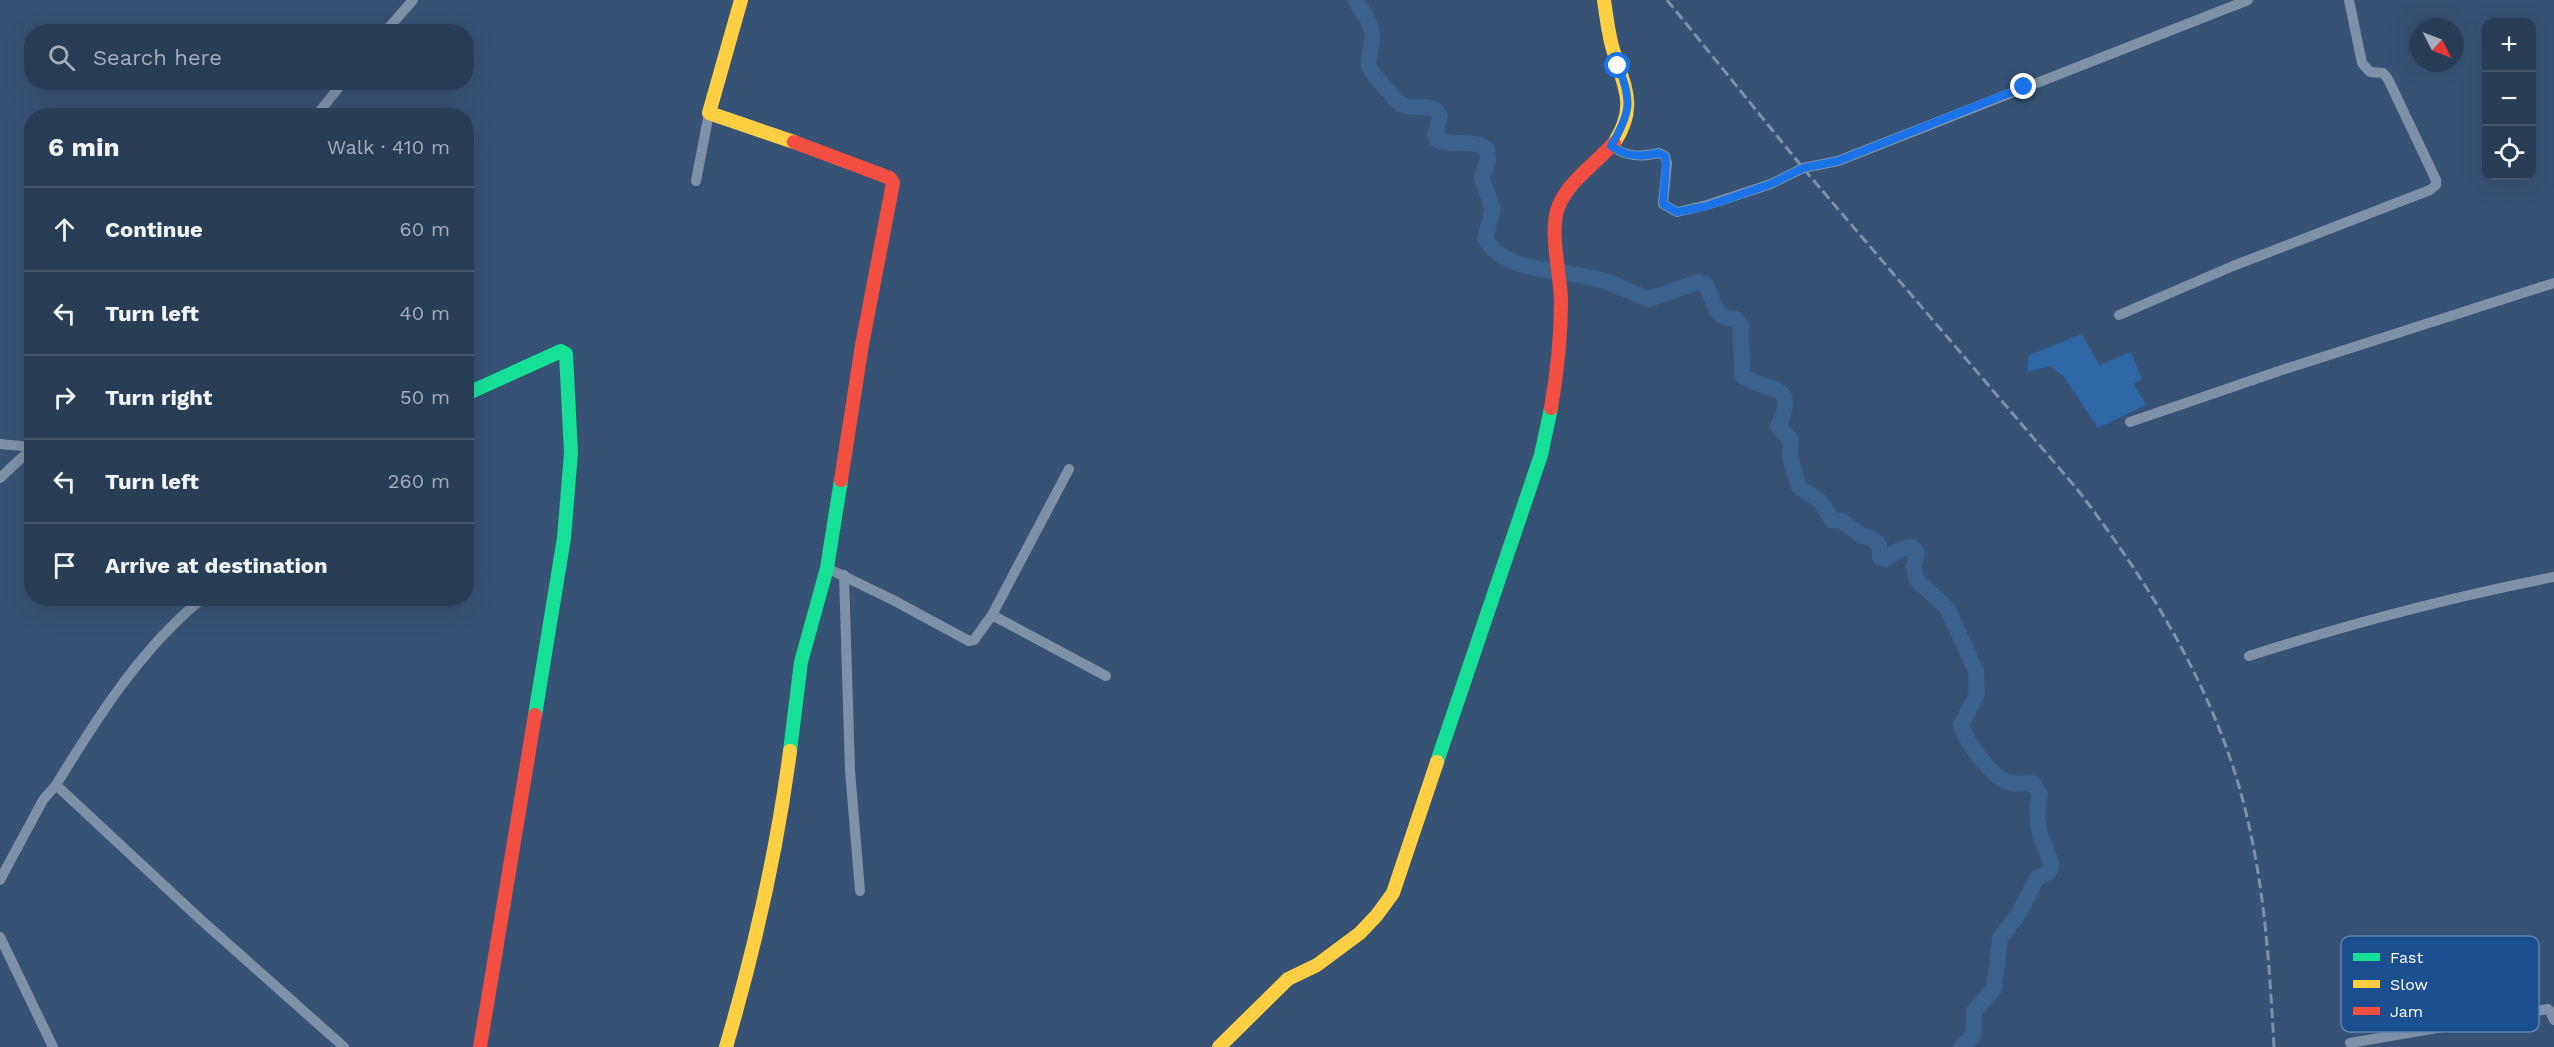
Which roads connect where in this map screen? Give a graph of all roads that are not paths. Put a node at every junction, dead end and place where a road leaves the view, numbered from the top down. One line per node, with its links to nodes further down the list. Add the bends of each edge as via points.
1 (413, 0): 6 (street)
2 (741, 0): 9 (street)
3 (1604, 0): 10 (street, via 1612,44 1628,87 1627,118)
4 (2247, 0): 10 (street, via 1838,161 1803,168 1771,184 1707,206 1677,212 1663,204 1665,156 1629,155)
5 (2349, 0): 13 (street, via 2362,63 2370,72 2384,73 2388,79 2436,185)
6 (392, 24)
7 (337, 90): 8 (street)
8 (322, 108)
9 (709, 113): 11 (street); 21 (street, via 832,155 890,178 893,183 862,345)
10 (1611, 146): 40 (street, via 1563,194 1554,224 1561,275 1554,402 1541,455 1393,892 1368,927 1314,967 1290,978)
11 (696, 181)
12 (2554, 283): 15 (street)
13 (2119, 315)
14 (474, 390): 38 (street, via 561,351 566,354 571,453 564,538)
15 (2130, 422)
16 (0, 444): 17 (street)
17 (24, 447)
18 (24, 456): 20 (street)
19 (1069, 469): 25 (street)
20 (0, 478)
21 (827, 568): 22 (street); 39 (street, via 801,663 783,804 742,992)
22 (844, 575): 25 (street, via 969,641 978,638); 30 (street, via 850,770)
23 (2554, 577): 26 (street, via 2479,592)
24 (193, 606): 28 (street, via 119,688)
25 (992, 615): 27 (street)
26 (2249, 656)
27 (1106, 676)
28 (56, 784): 29 (street, via 43,800); 37 (street)
29 (0, 880)
30 (861, 891)
31 (0, 937): 36 (street)
32 (2539, 1011): 33 (street, via 2548,1009)
33 (2554, 1020)
34 (2414, 1032): 35 (street)
35 (2350, 1043)
36 (53, 1047)
37 (344, 1047)
38 (480, 1047)
39 (726, 1047)
40 (1219, 1047)

